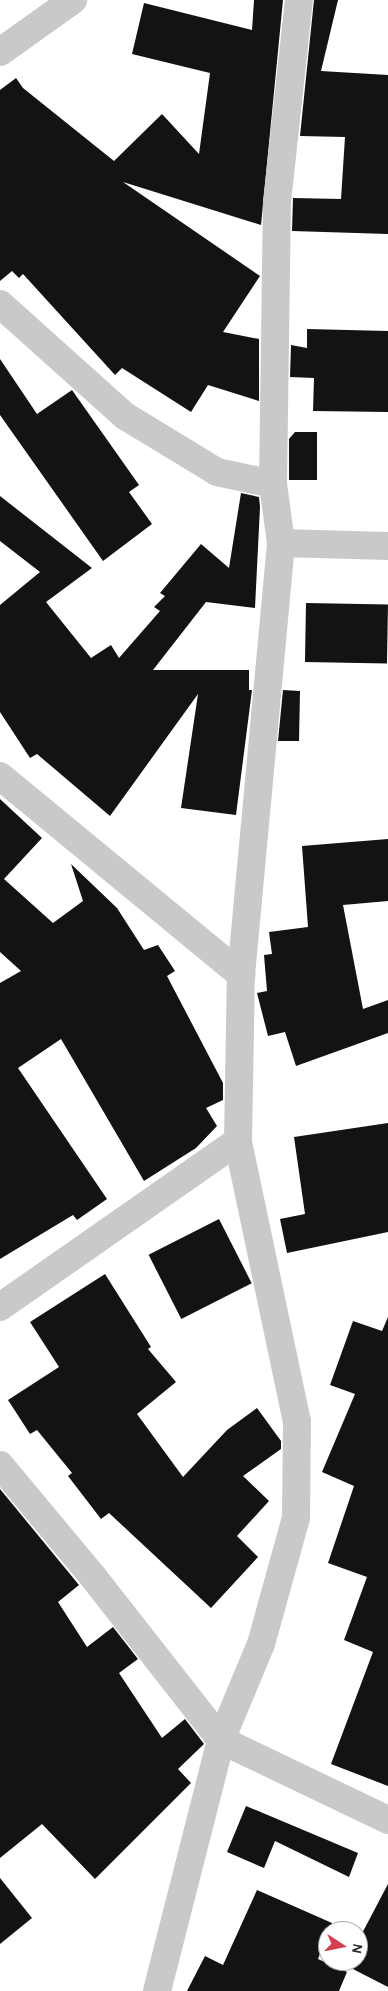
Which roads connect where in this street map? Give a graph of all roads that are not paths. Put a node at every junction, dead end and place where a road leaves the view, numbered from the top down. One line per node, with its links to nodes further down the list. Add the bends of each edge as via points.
1 (73, 0): 3 (street)
2 (299, 0): 5 (street, via 277,202)
3 (0, 52)
4 (0, 304): 5 (street, via 125,416 217,472)
5 (273, 484): 6 (street)
6 (281, 543): 7 (street); 9 (street)
7 (388, 546)
8 (0, 776): 9 (street)
9 (241, 975): 10 (street)
10 (238, 1141): 11 (street); 13 (street, via 297,1422 296,1518 261,1644)
11 (0, 1307)
12 (0, 1465): 13 (street, via 106,1592)
13 (221, 1740): 14 (street); 15 (street)
14 (388, 1820)
15 (157, 1991)

